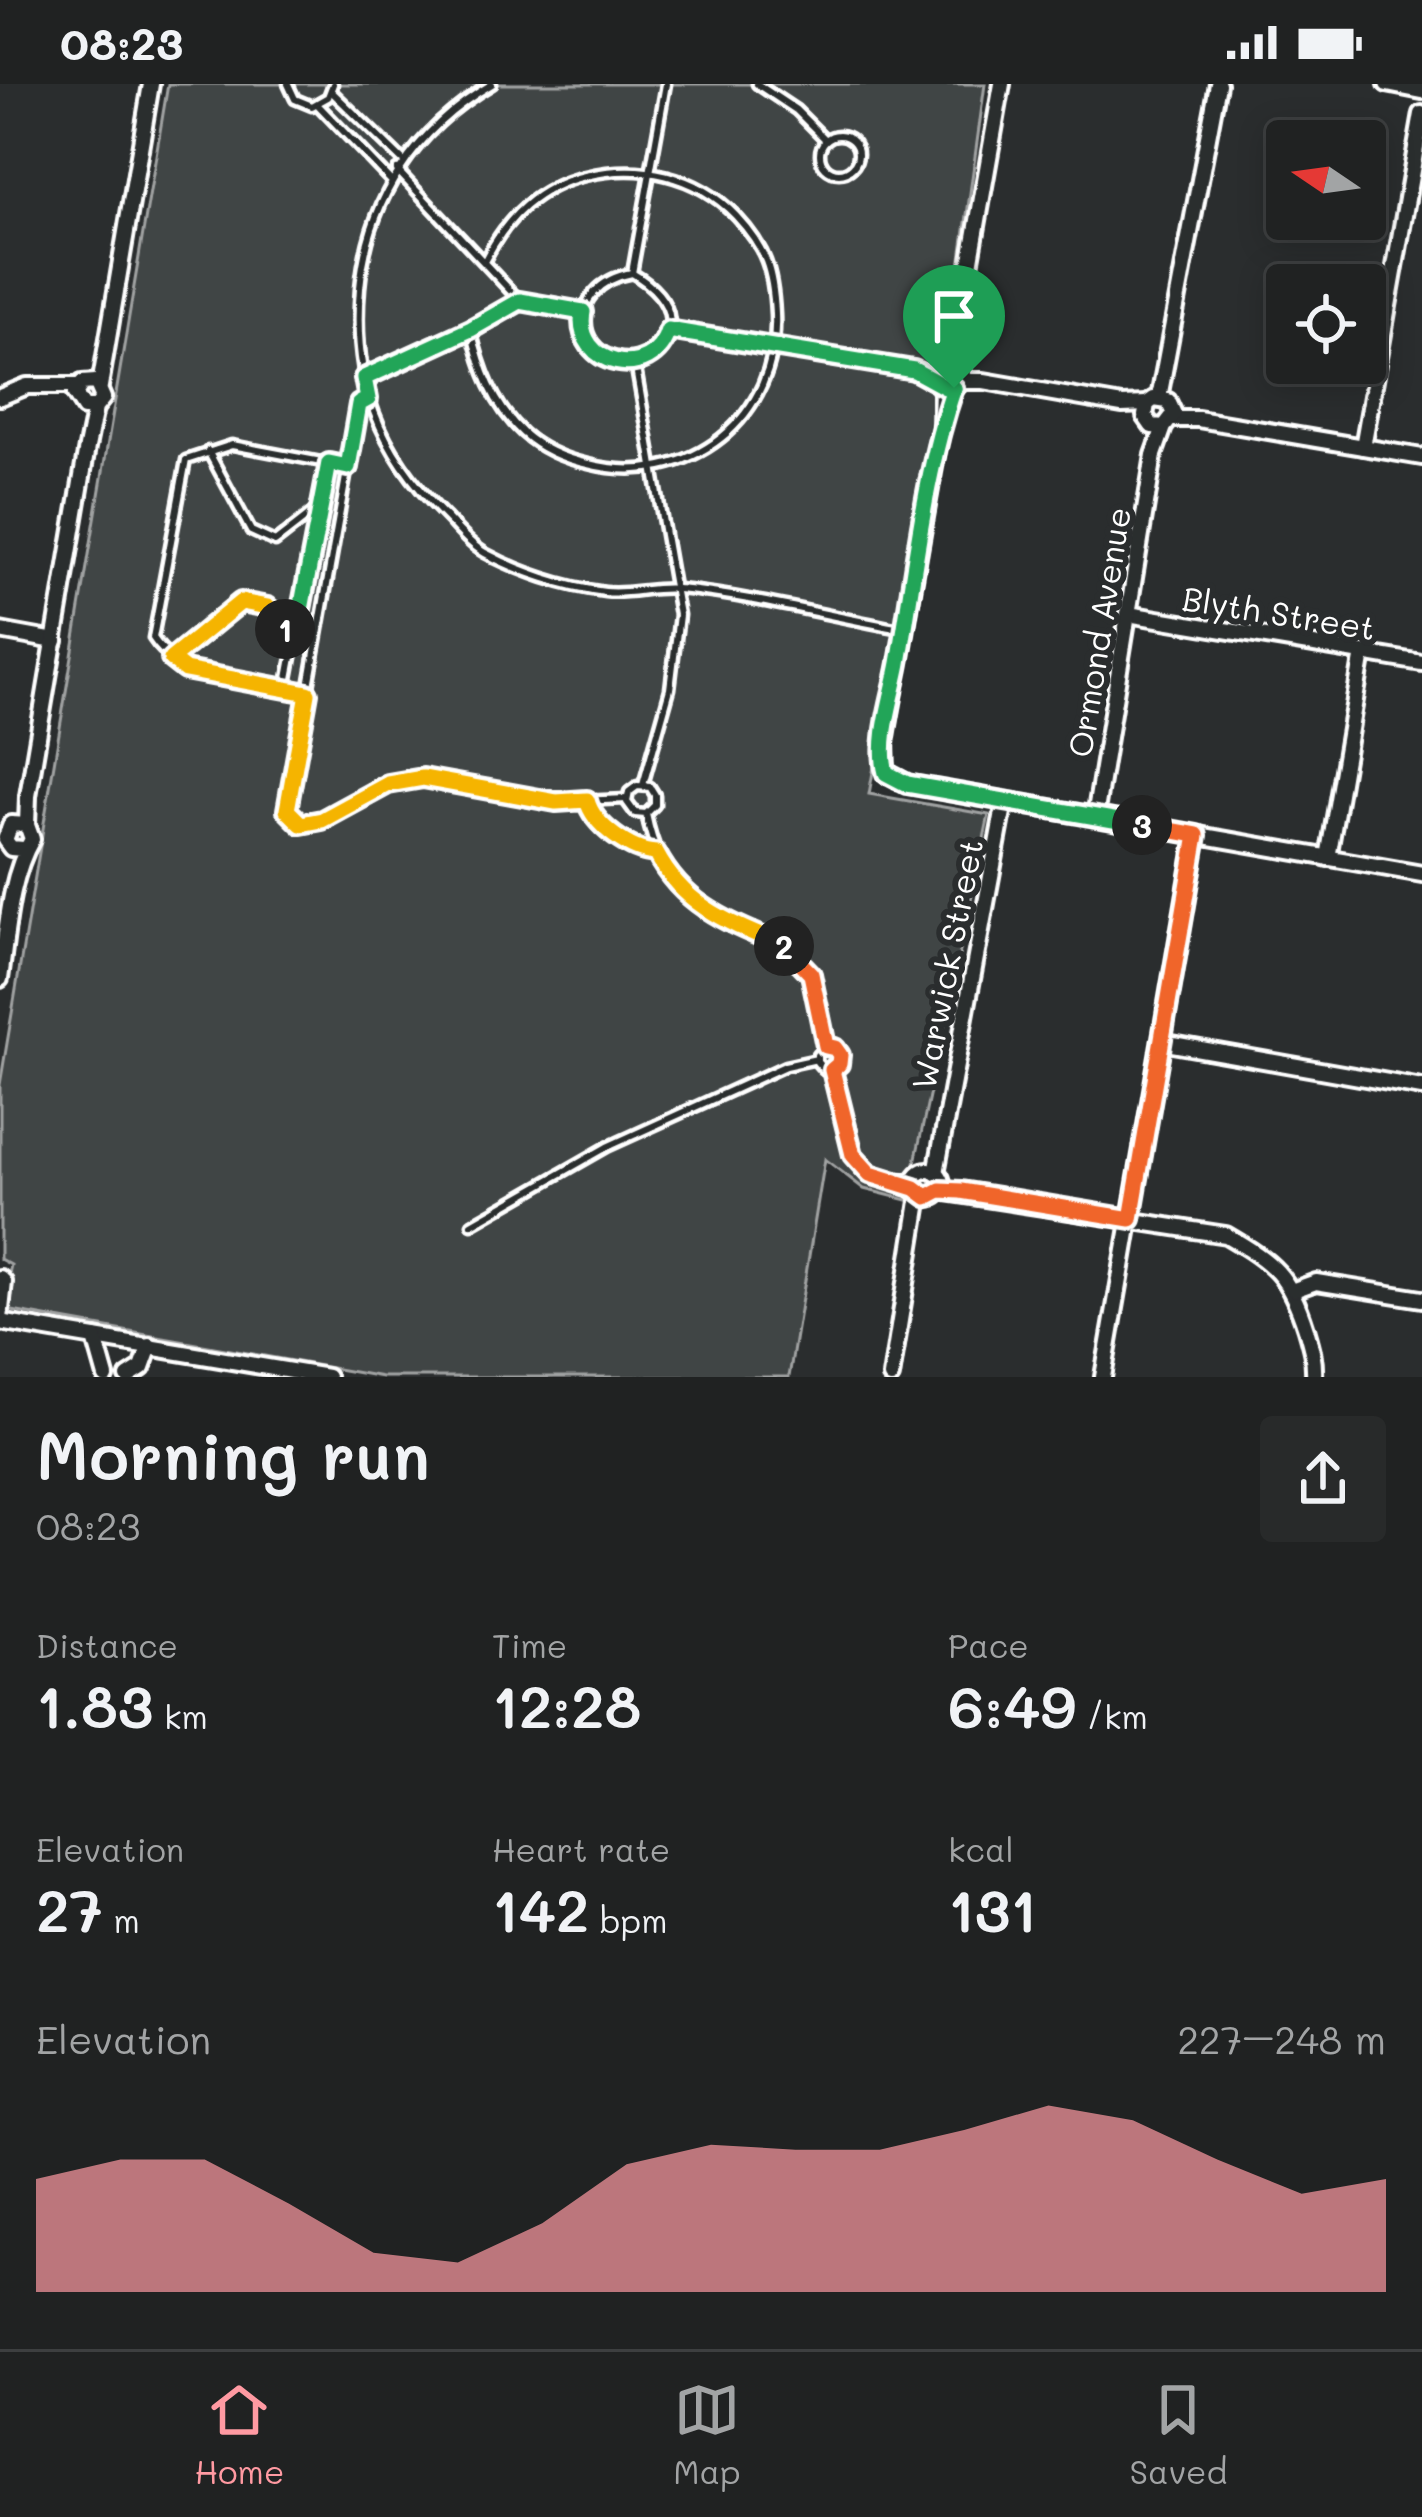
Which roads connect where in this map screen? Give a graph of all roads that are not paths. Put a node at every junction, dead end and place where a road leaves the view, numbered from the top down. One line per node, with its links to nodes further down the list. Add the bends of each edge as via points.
1 (152, 84): 29 (street, via 106,339)
2 (288, 84): 11 (lane, via 300,103)
3 (492, 84): 14 (lane, via 459,103)
4 (666, 84): 16 (lane)
5 (757, 84): 13 (lane)
6 (1002, 84): 27 (street)
7 (1388, 84): 10 (street)
8 (333, 88): 11 (lane); 14 (lane)
9 (1215, 88): 32 (street, Ormond Avenue)
10 (1422, 91)
11 (318, 105): 17 (lane)
12 (1422, 113): 33 (street)
13 (826, 140): 13 (lane, via 852,140 858,158 850,170 826,168)
14 (403, 161): 15 (lane)
15 (397, 170): 17 (lane); 18 (lane)
16 (651, 171): 18 (lane, via 608,171 549,189 520,207); 19 (lane); 24 (lane, via 692,184 757,238 773,278)
17 (391, 181): 28 (lane, via 362,268 356,334)
18 (485, 260): 20 (lane)
19 (632, 273): 21 (lane, via 597,285); 23 (lane, via 666,301)
20 (520, 301): 21 (lane); 22 (lane)
21 (583, 312): 25 (lane, via 592,349 614,364)
22 (471, 329): 28 (lane); 38 (lane, via 486,382 524,434 580,463)
23 (668, 330): 24 (lane); 25 (lane, via 654,354)
24 (776, 347): 26 (lane); 38 (lane, via 747,414 714,443)
25 (634, 363): 38 (lane)
26 (914, 370): 27 (street)
27 (950, 375): 32 (street); 42 (street)
28 (364, 378): 31 (lane)
29 (86, 394): 30 (street, via 27,386); 44 (street, via 87,447)
30 (0, 397)
31 (368, 399): 37 (lane, via 359,404); 40 (lane, via 416,488 481,552 608,593)
32 (1160, 413): 33 (street); 41 (street, Ormond Avenue)
33 (1363, 447): 35 (street)
34 (208, 451): 36 (lane, via 232,446); 39 (lane, via 250,531 275,542); 47 (lane, via 186,460 153,638)
35 (1422, 457)
36 (329, 463): 37 (lane); 39 (lane)
37 (348, 467): 50 (lane)
38 (653, 469): 40 (lane)
39 (320, 507): 45 (lane)
40 (675, 588): 42 (lane); 51 (lane, via 670,688)
41 (1128, 614): 46 (street, Blyth Street); 56 (street, Ormond Avenue)
42 (905, 629): 54 (street, via 886,773)
43 (0, 631): 44 (street)
44 (55, 641): 57 (street, via 28,796)
45 (295, 641): 47 (lane, via 268,607 241,602); 49 (lane)
46 (1363, 653): 48 (street, Blyth Street); 60 (street)
47 (171, 659): 49 (lane, via 185,670)
48 (1422, 663)
49 (286, 689): 50 (lane)
50 (308, 693): 53 (lane, via 287,810 301,824 388,784 423,778 556,802)
51 (644, 785): 52 (lane); 55 (lane, via 656,798)
52 (627, 799): 53 (lane); 55 (lane, via 632,812)
53 (587, 800): 59 (lane, via 630,845)
54 (1006, 801): 56 (street); 68 (street, Warwick Street)
55 (646, 814): 59 (lane)
56 (1095, 817): 58 (street)
57 (11, 835): 62 (street, via 14,880)
58 (1197, 835): 60 (street); 63 (street)
59 (656, 853): 64 (lane, via 681,891 713,916 787,947 811,974)
60 (1328, 858): 61 (street)
61 (1422, 874)
62 (0, 979)
63 (1161, 1042): 67 (street); 69 (street)
64 (826, 1046): 65 (lane); 66 (lane, via 840,1055)
65 (817, 1058): 66 (lane); 70 (lane, via 607,1147)
66 (832, 1070): 68 (lane, via 853,1155 870,1174)
67 (1422, 1088)
68 (928, 1184): 69 (street); 80 (street, Warwick Street)
69 (1131, 1219): 72 (street, via 1226,1235 1264,1257); 81 (street)
70 (472, 1224)
71 (0, 1278): 74 (street)
72 (1294, 1290): 73 (street, via 1316,1282); 82 (street)
73 (1422, 1299)
74 (0, 1320): 75 (street)
75 (95, 1338): 76 (street); 77 (street)
76 (150, 1346): 78 (street, via 142,1368); 79 (street)
77 (106, 1377)
78 (128, 1377)
79 (327, 1377)
80 (891, 1377)
81 (1103, 1377)
82 (1314, 1377)

